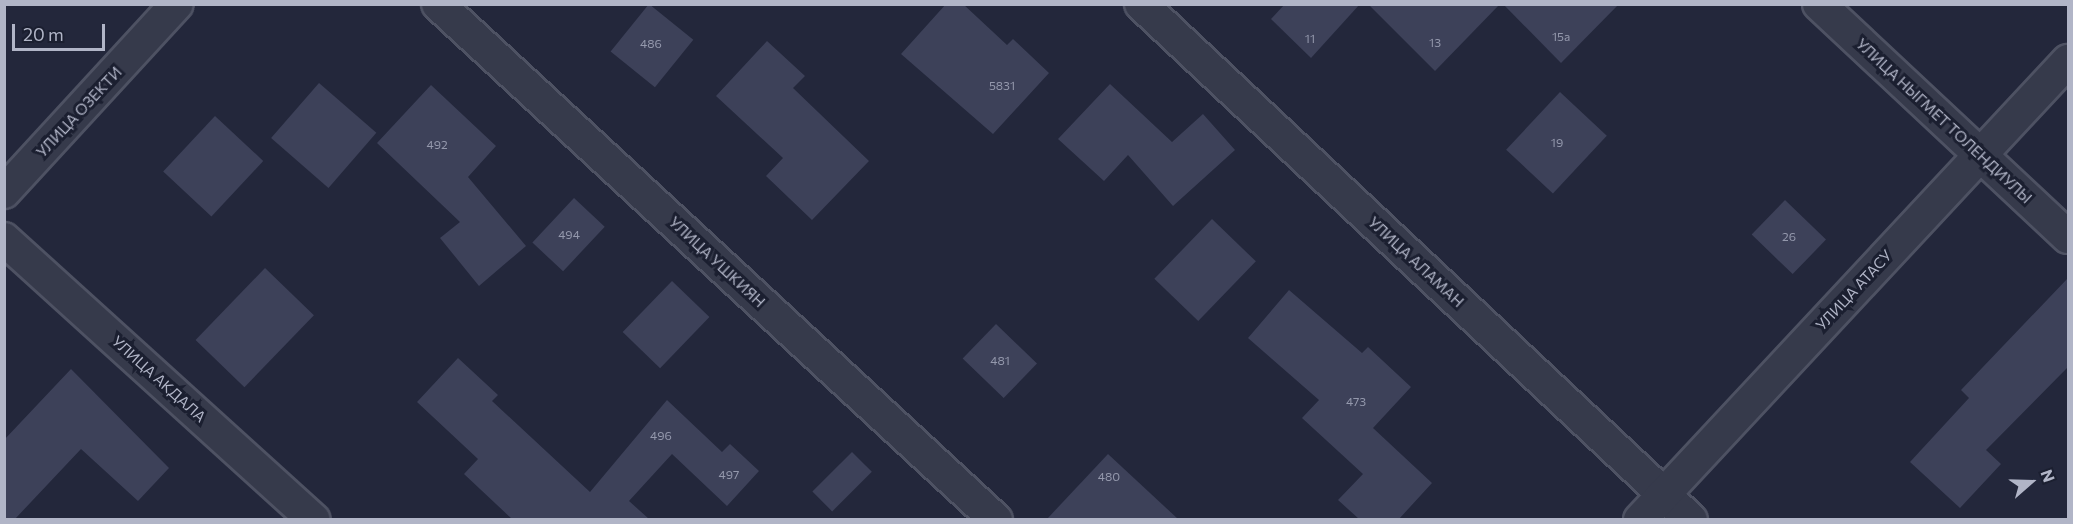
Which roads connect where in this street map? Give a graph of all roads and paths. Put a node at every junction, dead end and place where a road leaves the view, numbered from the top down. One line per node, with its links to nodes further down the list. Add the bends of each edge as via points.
1 (177, 4): 7 (street, УЛИЦА ОЗЕКТИ)
2 (438, 4): 12 (street, УЛИЦА УШКИЯН)
3 (1141, 4): 10 (street, УЛИЦА АЛАМАН)
4 (1819, 4): 6 (street, УЛИЦА НЫГМЕТ ТОЛЕНДИУЛЫ)
5 (2068, 61): 6 (street, УЛИЦА АТАСУ)
6 (1980, 155): 8 (street, УЛИЦА НЫГМЕТ ТОЛЕНДИУЛЫ); 10 (street, УЛИЦА АТАСУ)
7 (4, 192)
8 (2068, 237)
9 (4, 239): 11 (street, УЛИЦА АКДАЛА)
10 (1664, 494): 13 (street, УЛИЦА АТАСУ); 14 (street, УЛИЦА АЛАМАН)
11 (314, 519)
12 (996, 519)
13 (1640, 519)
14 (1691, 519)

